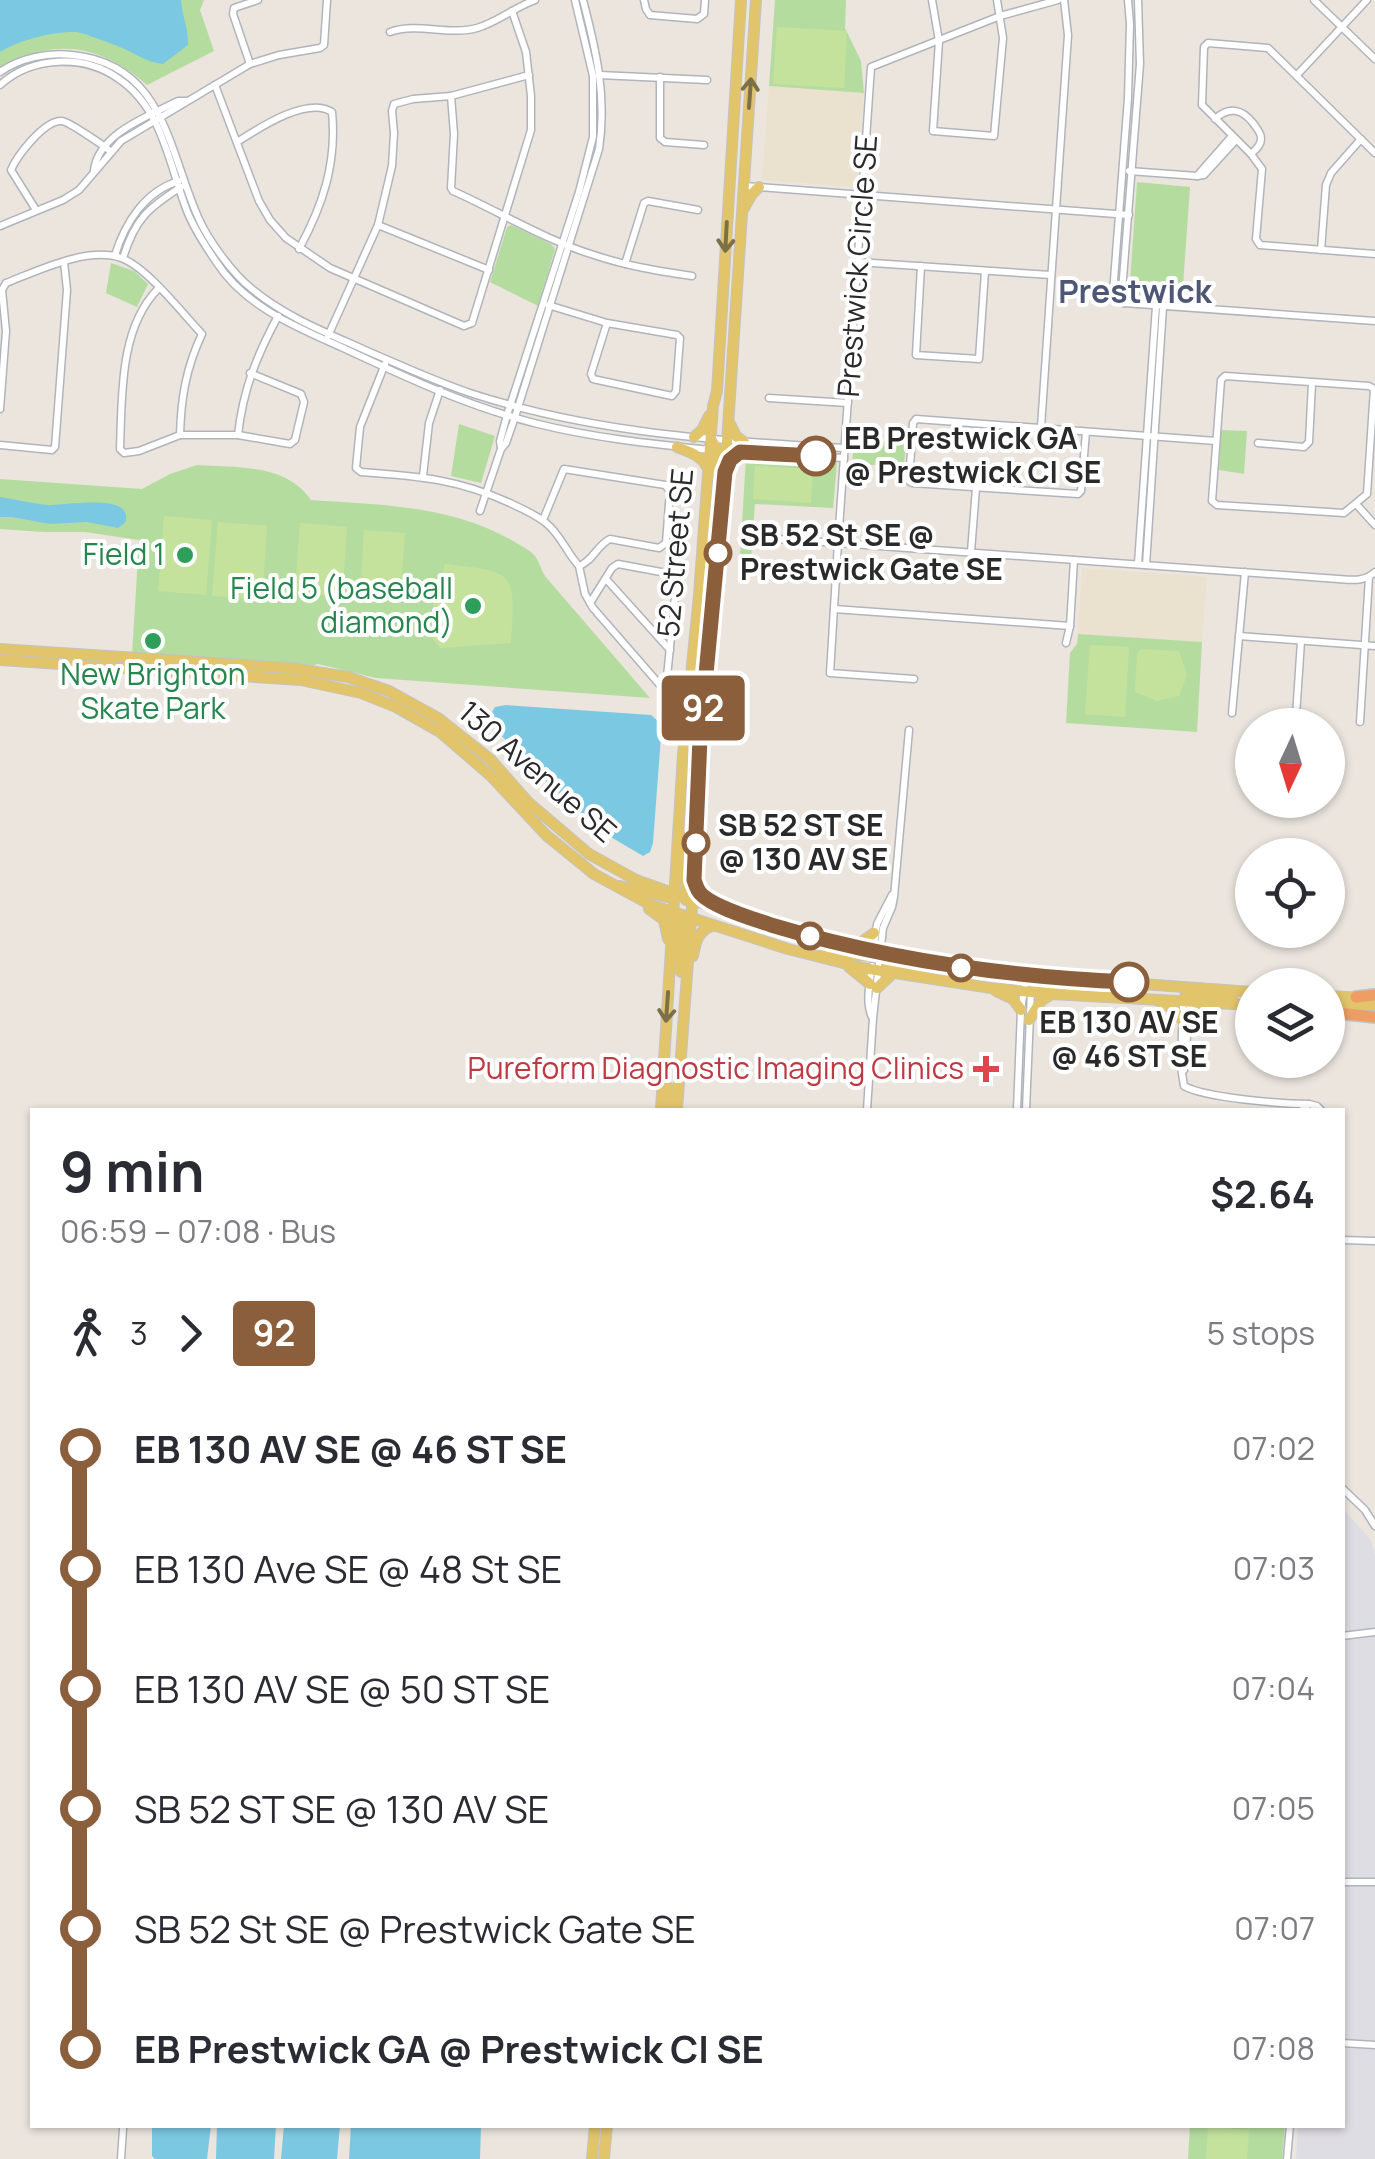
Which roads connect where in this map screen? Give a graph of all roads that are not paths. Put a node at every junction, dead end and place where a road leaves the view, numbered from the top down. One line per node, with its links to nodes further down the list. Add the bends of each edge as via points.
1 (258, 0): 23 (street, via 234,8)
2 (327, 0): 23 (street, via 324,45)
3 (535, 0): 17 (street)
4 (575, 0): 27 (street)
5 (583, 0): 27 (street)
6 (644, 0): 7 (street, via 650,15 698,19)
7 (705, 0)
8 (742, 0): 35 (main road, 52 Street SE)
9 (756, 0): 47 (main road, 52 Street SE, one-way to 9)
10 (932, 0): 21 (street)
11 (997, 0): 18 (street)
12 (1061, 0): 18 (street, Prestwick Circle SE); 50 (street, via 1068,35)
13 (1128, 0): 43 (street)
14 (1138, 0): 44 (street)
15 (1314, 0): 19 (street)
16 (1367, 0): 19 (street)
17 (512, 11): 20 (street, via 477,28); 25 (street)
18 (1000, 16): 21 (street, Prestwick Circle SE); 21 (street, via 994,136 933,131)
19 (1341, 28): 22 (street); 26 (street)
20 (390, 32)
21 (939, 41): 49 (street, Prestwick Circle SE, via 871,67)
22 (1375, 60)
23 (250, 64): 31 (street)
24 (0, 72): 33 (street, via 41,56 100,60 138,84)
25 (529, 75): 32 (street); 56 (street, via 531,130)
26 (1296, 75): 34 (street, via 1268,48 1208,43 1202,105); 37 (street)
27 (597, 76): 28 (street); 59 (street, via 599,148)
28 (660, 77): 29 (street); 39 (street, via 660,138)
29 (707, 80)
30 (0, 85): 33 (street, via 22,69 77,62 119,78)
31 (215, 85): 33 (street); 38 (street)
32 (451, 96): 56 (street, via 451,188); 57 (street, via 394,104 392,166)
33 (157, 116): 40 (street, via 127,128); 45 (street)
34 (1216, 119): 36 (street); 42 (street, via 1232,110 1248,117 1261,138)
35 (734, 126): 46 (main road, 52 Street SE); 47 (main road, via 737,177)
36 (1234, 138): 42 (street); 44 (street, via 1197,176)
37 (1362, 139): 41 (street); 61 (street, via 1330,173)
38 (237, 142): 60 (street, via 264,210); 60 (street, via 302,110 332,112 334,155 322,202)
39 (704, 145)
40 (107, 148): 51 (street, via 79,190); 51 (street, via 64,121 35,136 11,170)
41 (1375, 153)
42 (1251, 154): 61 (street, via 1262,169 1260,245)
43 (1122, 171): 44 (street); 54 (street)
44 (1132, 171): 55 (street)
45 (180, 184): 63 (street, via 140,207 128,222); 77 (street, via 189,216 219,268)
46 (728, 184): 47 (main road); 85 (main road, 52 Street SE, one-way to 85)
47 (744, 186): 48 (street); 53 (main road, 52 Street SE)
48 (759, 188): 49 (street); 53 (main road)
49 (863, 195): 50 (street); 65 (street, Prestwick Circle SE)
50 (1056, 209): 54 (street); 71 (street)
51 (36, 210): 58 (street)
52 (698, 210): 66 (street, via 648,201)
53 (742, 214): 92 (main road, 52 Street SE)
54 (1119, 214): 55 (street); 74 (street, via 1113,293)
55 (1129, 215): 74 (street)
56 (506, 216): 59 (street); 68 (street)
57 (378, 224): 68 (street); 72 (street)
58 (0, 226)
59 (565, 244): 66 (street); 75 (street)
60 (299, 249): 72 (street)
61 (1321, 250): 62 (street)
62 (1375, 254)
63 (119, 257): 64 (street); 73 (street)
64 (64, 262): 90 (street, via 2,290); 101 (street, via 56,448)
65 (858, 262): 67 (street); 87 (street, Prestwick Circle SE)
66 (625, 264): 70 (street)
67 (921, 266): 69 (street); 69 (street, via 916,355 978,360)
68 (488, 270): 72 (street, via 472,324 464,326)
69 (985, 271): 71 (street)
70 (692, 276)
71 (1051, 276): 93 (street)
72 (354, 278): 80 (street)
73 (158, 288): 95 (street, via 202,334 187,368); 95 (street, via 139,313 128,348 120,449 139,451)
74 (1124, 303): 76 (street)
75 (546, 304): 79 (street); 88 (street)
76 (1160, 306): 78 (street); 97 (street)
77 (279, 314): 80 (street); 82 (street)
78 (1375, 321)
79 (607, 323): 79 (street, via 680,338 672,396 593,380)
80 (328, 337): 81 (street)
81 (386, 363): 84 (street); 109 (street, via 360,427 356,468)
82 (250, 374): 96 (street); 96 (street, via 301,394 304,402 290,444)
83 (1312, 383): 99 (street, via 1226,376); 100 (street, via 1309,442); 113 (street, via 1374,389 1367,494)
84 (441, 387): 88 (street); 91 (street); 109 (street)
85 (717, 391): 89 (main road, 52 Street SE); 102 (main road)
86 (769, 398): 87 (street)
87 (848, 403): 105 (street, Prestwick Circle SE)
88 (514, 406): 91 (street); 98 (street)
89 (713, 406): 98 (main road); 102 (main road, 52 Street SE)
90 (0, 410)
91 (511, 416): 103 (street); 111 (street)
92 (728, 421): 102 (main road, 52 Street SE); 104 (main road)
93 (1042, 428): 94 (street); 110 (street, via 916,420 912,483)
94 (1086, 432): 97 (street); 110 (street, via 1078,494)
95 (180, 435): 96 (street)
96 (238, 436)
97 (1151, 436): 99 (street); 121 (street)
98 (694, 438): 102 (street)
99 (1216, 440): 113 (street, via 1216,505 1344,513)
100 (1258, 443)
101 (0, 445)
102 (718, 445): 103 (street); 104 (street); 107 (main road, 52 Street SE); 108 (main road, 52 Street SE); 112 (main road)
103 (677, 447): 107 (main road)
104 (742, 447): 105 (street); 106 (street); 108 (main road)
105 (845, 448): 106 (street, Prestwick Circle SE)
106 (844, 458): 118 (street, Prestwick Circle SE)
107 (707, 467): 142 (main road, 52 Street SE)
108 (725, 472): 112 (main road, 52 Street SE)
109 (422, 476): 111 (street)
110 (976, 488): 119 (street)
111 (487, 492): 114 (street); 115 (street)
112 (722, 501): 150 (main road, 52 Street SE)
113 (1356, 504): 116 (street)
114 (480, 511)
115 (543, 520): 122 (street); 122 (street, via 564,469 670,492 666,543 659,548 610,538)
116 (1375, 526)
117 (777, 539): 118 (street)
118 (838, 543): 119 (street); 127 (street, Prestwick Circle SE)
119 (971, 552): 120 (street)
120 (1074, 560): 121 (street); 128 (street)
121 (1142, 565): 123 (street)
122 (578, 566): 126 (street)
123 (1245, 572): 124 (street, via 1338,580); 129 (street)
124 (1372, 575): 132 (street)
125 (606, 579): 126 (street); 135 (street); 135 (street, via 618,564 678,571)
126 (590, 604): 140 (street)
127 (834, 610): 128 (street); 139 (street, Prestwick Circle SE, via 830,673)
128 (1070, 626): 131 (street)
129 (1238, 636): 130 (street); 144 (street)
130 (1301, 641): 132 (street); 143 (street)
131 (1066, 644)
132 (1364, 646): 133 (street); 145 (street)
133 (1375, 646)
134 (0, 647): 137 (main road, 130 Avenue SE)
135 (671, 651): 140 (street)
136 (2, 660): 138 (main road, 130 Avenue SE)
137 (329, 674): 138 (main road); 141 (main road); 151 (main road, 130 Avenue SE, via 389,691 438,718 491,760 558,829)
138 (245, 677): 141 (main road, 130 Avenue SE)
139 (914, 680)
140 (666, 686): 142 (street, via 671,694)
141 (346, 689): 149 (main road, 130 Avenue SE, via 440,732)
142 (689, 696): 147 (main road, 52 Street SE)
143 (1297, 708)
144 (1232, 713)
145 (1360, 722)
146 (909, 730): 152 (street)
147 (680, 802): 148 (main road, 52 Street SE); 153 (main road)
148 (676, 854): 151 (main road, via 664,880); 153 (main road, 52 Street SE)
149 (578, 862): 153 (main road, 130 Avenue SE, via 639,900); 160 (main road, via 664,920)
150 (694, 880): 153 (main road, 52 Street SE); 154 (main road, via 706,898)
151 (644, 884): 153 (main road, 130 Avenue SE)
152 (893, 892): 156 (street); 159 (street)
153 (683, 906): 154 (main road, 130 Avenue SE); 155 (main road, 130 Avenue SE); 160 (main road, 52 Street SE); 163 (main road)
154 (741, 916): 157 (main road, 130 Avenue SE)
155 (712, 926): 158 (main road, 130 Avenue SE); 163 (main road, via 697,939)
156 (874, 933): 157 (main road); 159 (street)
157 (856, 947): 159 (main road, 130 Avenue SE)
158 (806, 954): 159 (main road); 161 (main road, 130 Avenue SE)
159 (876, 961): 161 (main road, 130 Avenue SE); 162 (main road, 130 Avenue SE); 164 (main road, 130 Avenue SE, via 957,967); 165 (street)
160 (670, 962): 186 (main road, 52 Street SE, one-way to 186)
161 (844, 964): 165 (main road)
162 (893, 974): 165 (main road); 166 (main road, 130 Avenue SE)
163 (686, 981): 187 (main road)
164 (1029, 984): 166 (main road, 130 Avenue SE); 167 (main road, 130 Avenue SE); 168 (main road, 130 Avenue SE, via 1104,981); 177 (street); 181 (street)
165 (874, 986): 188 (street)
166 (991, 988): 177 (main road)
167 (1051, 994): 171 (main road, 130 Avenue SE); 181 (main road)
168 (1188, 994): 169 (main road); 171 (main road, 130 Avenue SE); 175 (main road, 130 Avenue SE); 180 (street); 182 (street)
169 (1235, 997)
170 (1356, 997): 173 (main road); 174 (highway)
171 (1154, 1000): 180 (main road)
172 (1235, 1000): 175 (main road, 130 Avenue SE)
173 (1345, 1000)
174 (1375, 1002): 176 (main road)
175 (1216, 1003): 182 (main road, via 1198,1011)
176 (1345, 1004)
177 (1021, 1010): 189 (street)
178 (1345, 1010): 179 (highway)
179 (1375, 1018)
180 (1181, 1019): 183 (street)
181 (1029, 1020): 190 (street)
182 (1188, 1030): 183 (street)
183 (1182, 1076): 184 (street, via 1184,1086 1202,1092)
184 (1278, 1103): 185 (street); 191 (street)
185 (1310, 1104): 192 (street); 193 (street)
186 (665, 1108)
187 (676, 1108)
188 (867, 1108)
189 (1017, 1108)
190 (1026, 1108)
191 (1288, 1108)
192 (1305, 1108)
193 (1319, 1108)
194 (1345, 1240): 195 (street)
195 (1375, 1241)
196 (1345, 1491): 197 (street)
197 (1375, 1526)
198 (1375, 1632): 199 (street)
199 (1345, 1636)
200 (1345, 1882): 201 (street)
201 (1375, 1882)
202 (1345, 2043): 203 (street)
203 (1375, 2045)
204 (595, 2128): 209 (main road)
205 (607, 2128): 210 (main road)
206 (1290, 2128): 211 (street)
207 (123, 2129): 208 (street)
208 (121, 2159)
209 (592, 2159)
210 (604, 2159)
211 (1288, 2159)

